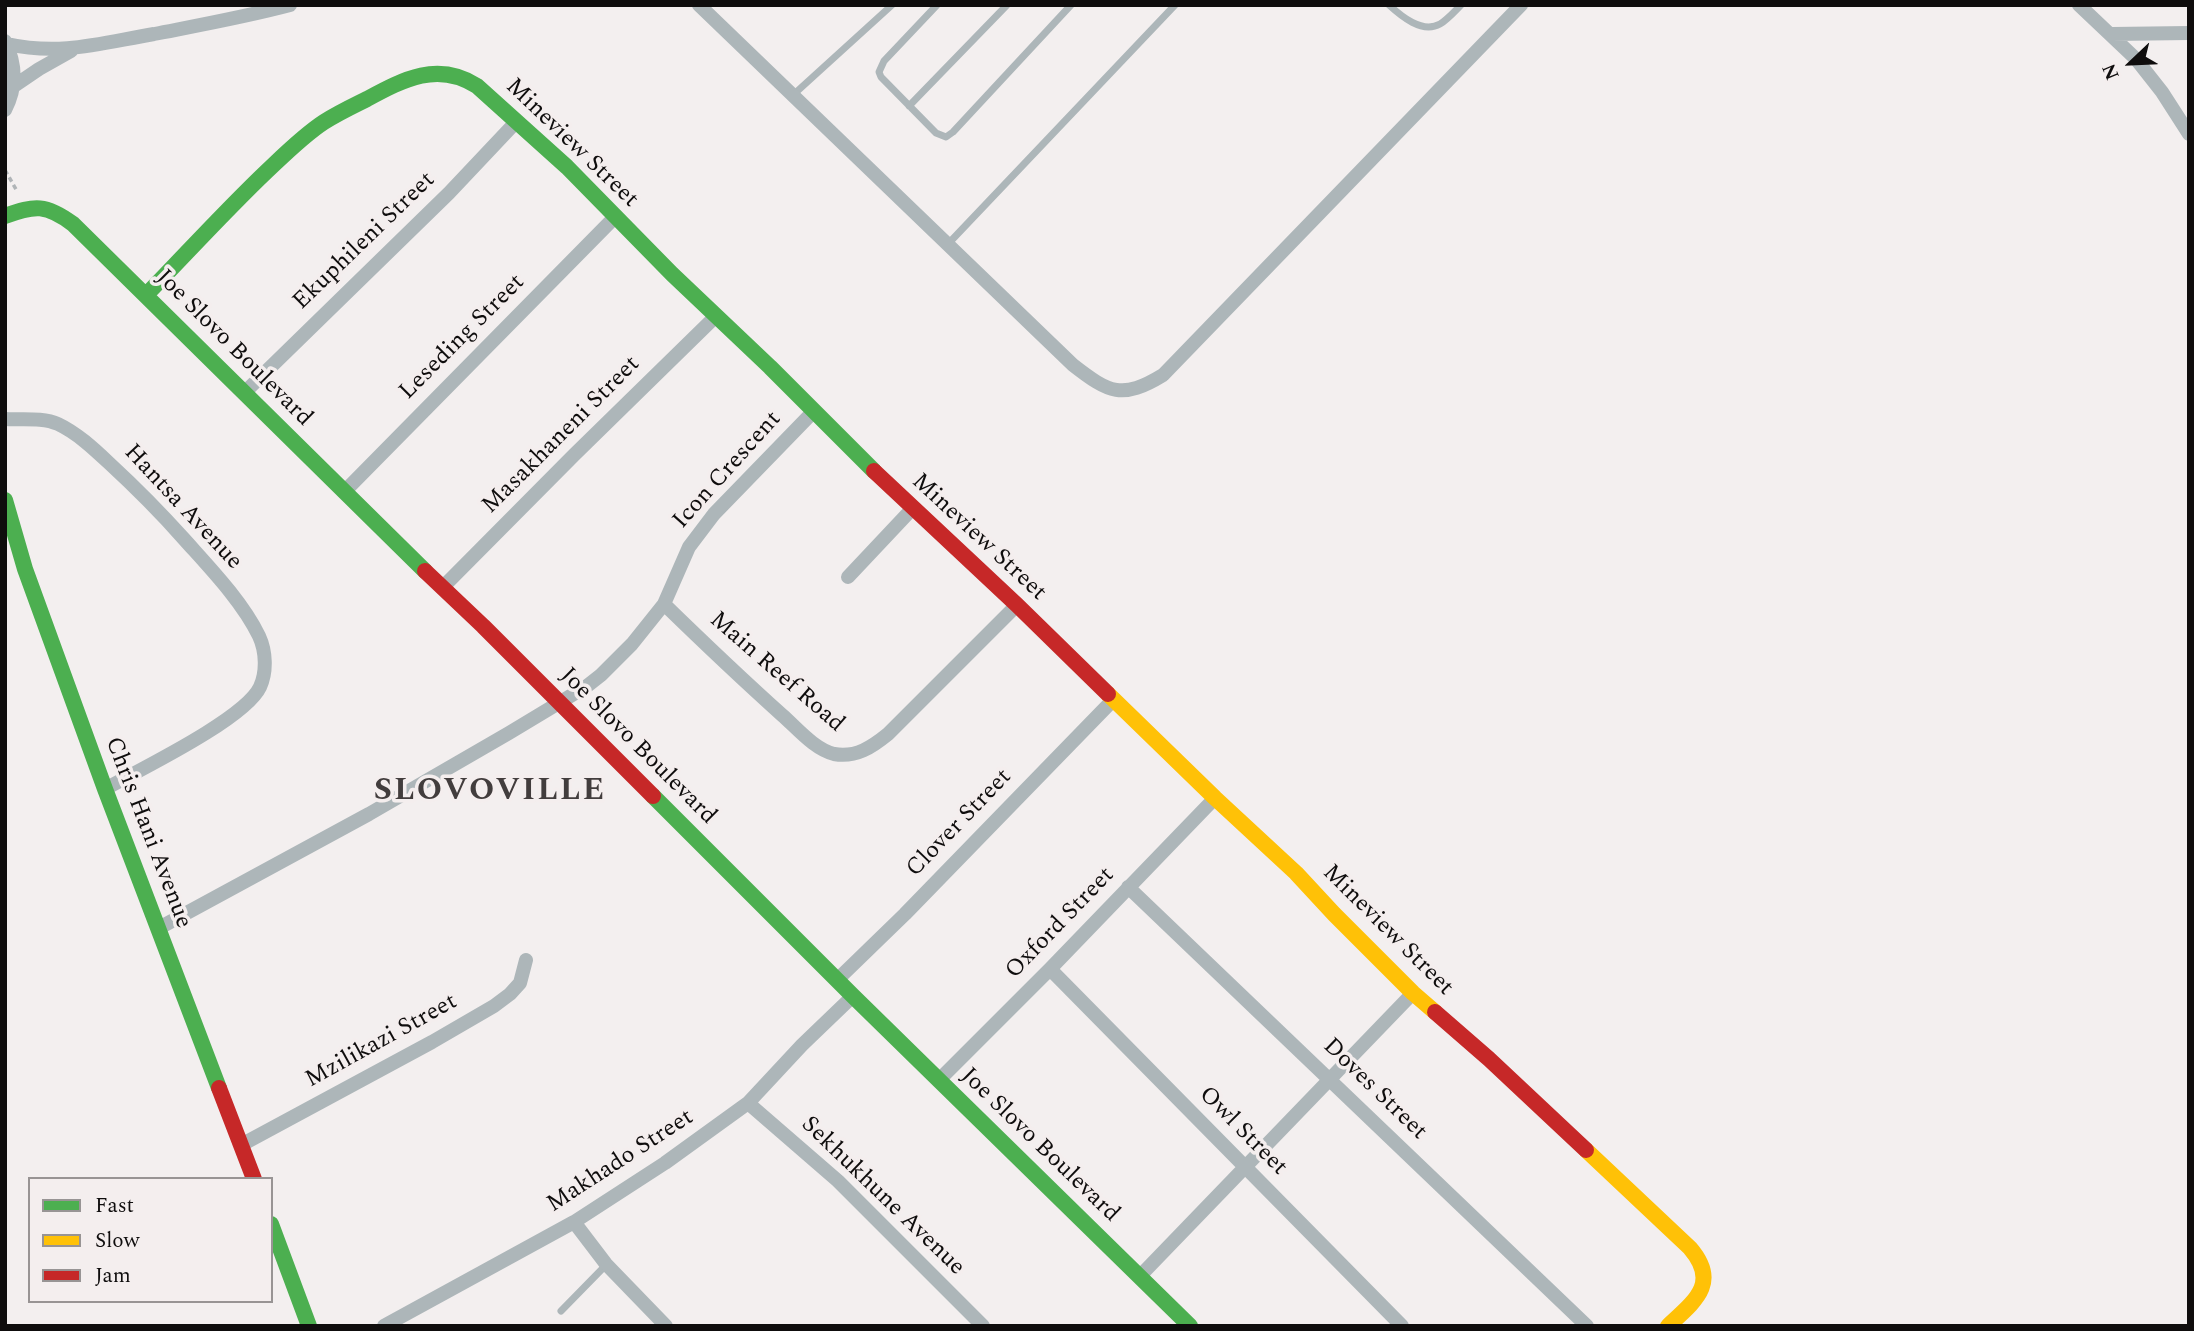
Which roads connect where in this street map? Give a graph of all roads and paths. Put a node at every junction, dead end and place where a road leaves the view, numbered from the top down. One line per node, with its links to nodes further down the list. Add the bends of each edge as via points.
1 (290, 5): 17 (street)
2 (699, 5): 19 (street)
3 (877, 5): 13 (lane)
4 (892, 5): 13 (lane)
5 (937, 5): 20 (lane, via 878,72)
6 (1007, 5): 20 (lane)
7 (1071, 5): 20 (lane, via 953,132 946,136 936,133)
8 (1175, 5): 26 (lane)
9 (1389, 5): 10 (lane, via 1429,28)
10 (1461, 5)
11 (1521, 5): 26 (street, via 1186,353 1163,375 1141,386 1120,391 1094,382)
12 (2079, 5): 15 (street)
13 (884, 12): 19 (lane)
14 (2189, 33): 15 (street)
15 (2112, 34): 23 (street, via 2136,58)
16 (6, 42): 17 (street, via 33,49); 18 (street, via 14,64)
17 (75, 49): 18 (street)
18 (14, 86): 21 (street)
19 (792, 96): 26 (street)
20 (909, 106)
21 (5, 110)
22 (516, 122): 25 (street, Mineview Street); 27 (street, Mineview Street, via 463,77 428,73 394,84 324,122 289,150); 29 (street, Ekuphileni Street)
23 (2189, 134)
24 (5, 216): 27 (street, Joe Slovo Boulevard, via 26,208 46,208 78,230)
25 (615, 217): 28 (street, Mineview Street); 32 (street, Leseding Street)
26 (947, 245)
27 (147, 294): 29 (street, Joe Slovo Boulevard)
28 (715, 317): 30 (street, Mineview Street); 36 (street, Masakhaneni Street)
29 (244, 393): 32 (street, Joe Slovo Boulevard)
30 (813, 412): 34 (street, Mineview Street); 37 (street, Icon Crescent, via 688,547)
31 (5, 419): 41 (street, Hantsa Avenue, via 55,422 88,443 212,569 242,608 264,650 259,689 240,710)
32 (344, 492): 36 (street, Joe Slovo Boulevard)
33 (5, 500): 41 (street, Chris Hani Avenue, via 25,569)
34 (912, 509): 35 (street); 38 (street, Mineview Street)
35 (848, 577)
36 (442, 589): 40 (street, Joe Slovo Boulevard)
37 (664, 604): 38 (street, Main Reef Road, via 803,734 824,750 846,755 874,746 888,734); 40 (street, Icon Crescent, via 601,675)
38 (1017, 605): 39 (street, Mineview Street)
39 (1114, 699): 42 (street, Mineview Street); 47 (street, Clover Street)
40 (559, 703): 44 (street, Icon Crescent, via 369,814); 47 (street, Joe Slovo Boulevard)
41 (105, 789): 44 (street, Chris Hani Avenue)
42 (1215, 797): 43 (street, Oxford Street); 48 (street, Mineview Street)
43 (1128, 887): 46 (street, Oxford Street); 50 (street, Doves Street)
44 (159, 928): 53 (street, Chris Hani Avenue)
45 (526, 960): 53 (street, Mzilikazi Street, via 520,982 494,1006)
46 (1049, 970): 51 (street, Oxford Street); 54 (street, Owl Street)
47 (837, 980): 49 (street, Joe Slovo Boulevard)
48 (1413, 993): 50 (street); 61 (street, Mineview Street, via 1690,1248 1704,1268 1705,1278 1689,1307)
49 (853, 996): 51 (street, Joe Slovo Boulevard); 52 (street, Makhado Street)
50 (1330, 1079): 54 (street); 68 (street, Doves Street)
51 (939, 1080): 59 (street, Joe Slovo Boulevard)
52 (748, 1103): 56 (street, Makhado Street); 65 (street, Sekhukhune Avenue, via 838,1181)
53 (241, 1145): 55 (street, Chris Hani Avenue)
54 (1245, 1167): 59 (street); 67 (street, Owl Street)
55 (253, 1177)
56 (575, 1223): 58 (street); 62 (street, Makhado Street)
57 (273, 1229): 63 (street)
58 (607, 1264): 60 (lane); 64 (street)
59 (1140, 1276): 66 (street, Joe Slovo Boulevard)
60 (561, 1311)
61 (1672, 1322)
62 (387, 1325)
63 (309, 1326)
64 (666, 1326)
65 (983, 1326)
66 (1190, 1326)
67 (1402, 1326)
68 (1587, 1326)

